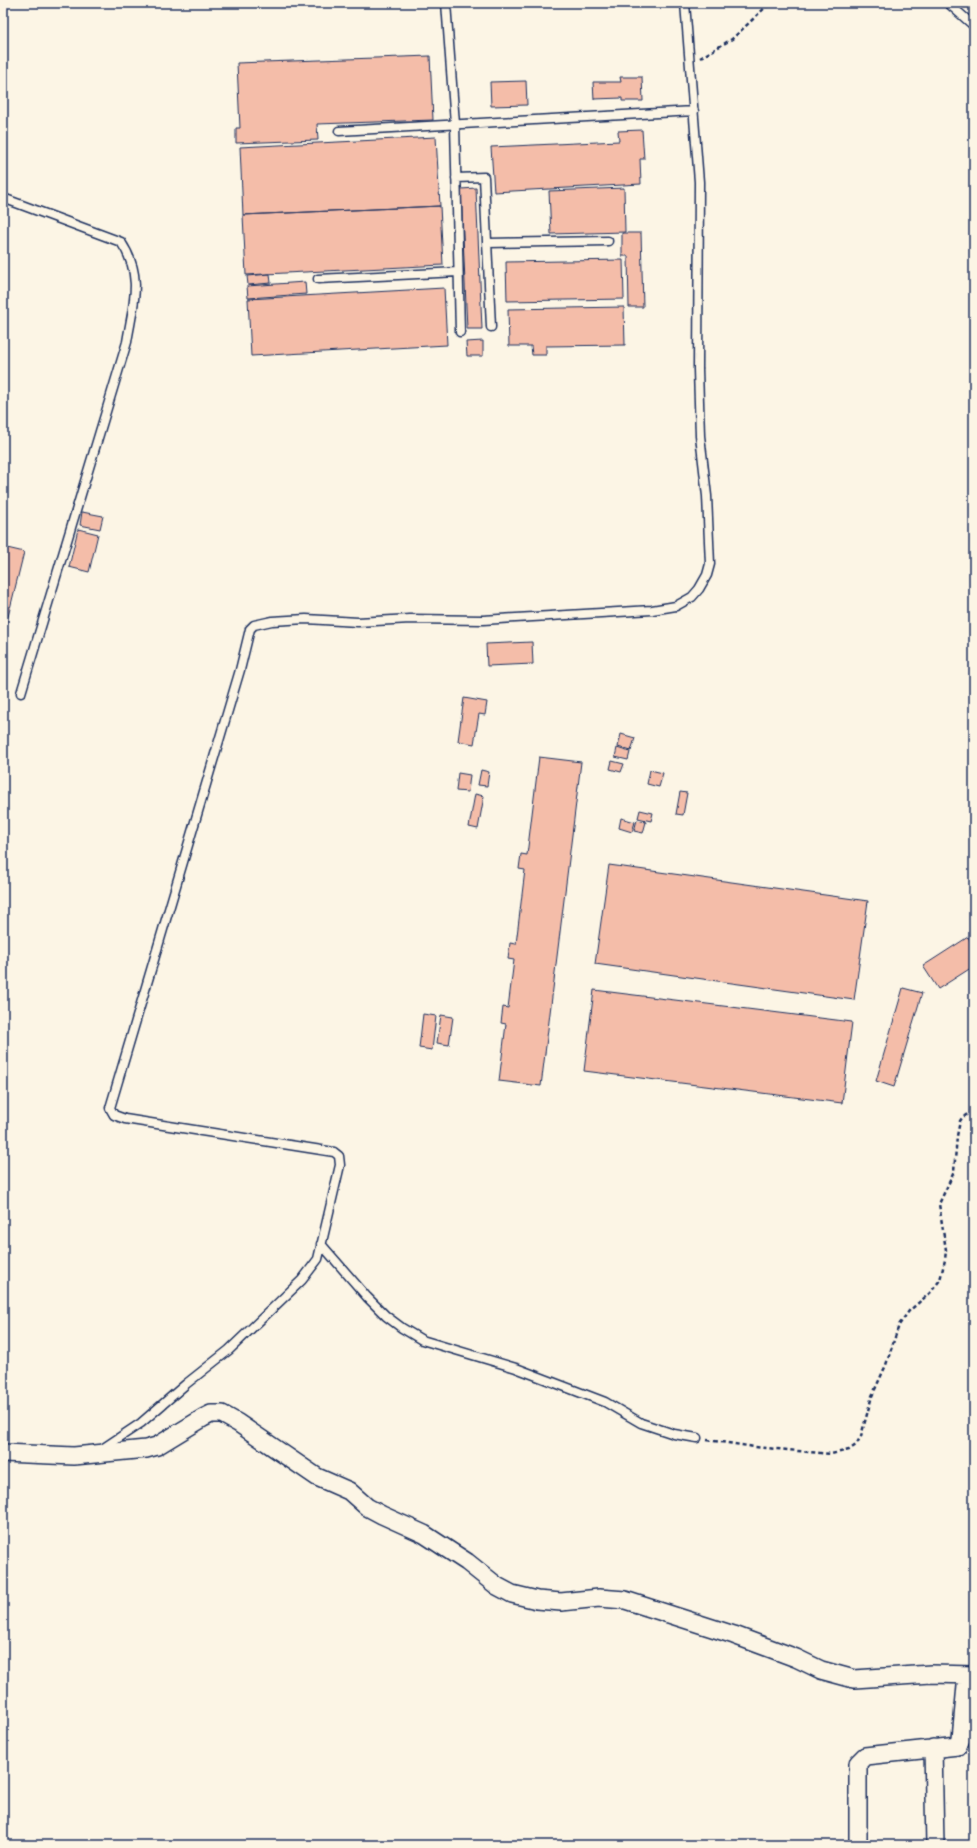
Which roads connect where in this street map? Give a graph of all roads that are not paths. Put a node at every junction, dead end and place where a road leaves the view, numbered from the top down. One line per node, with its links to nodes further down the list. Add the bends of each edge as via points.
1 (446, 3): 6 (lane)
2 (685, 3): 5 (lane)
3 (948, 3): 4 (lane)
4 (974, 26)
5 (694, 111): 6 (lane); 17 (lane, via 699,182 700,414 710,564 699,589 692,597 676,606 652,610 483,620 410,619 358,622 306,619 254,624 250,629 110,1108 114,1115 125,1119 337,1153 340,1156 340,1165)
6 (455, 124): 7 (lane); 8 (lane)
7 (339, 131)
8 (456, 178): 11 (lane, via 484,177); 12 (lane)
9 (3, 198): 16 (lane, via 121,242 131,258 136,282 127,342)
10 (608, 241): 11 (lane)
11 (488, 243): 14 (lane)
12 (458, 272): 13 (lane); 15 (lane)
13 (318, 279)
14 (492, 327)
15 (460, 332)
16 (21, 693)
17 (321, 1244): 18 (lane, via 386,1316 422,1340 516,1368 605,1402 641,1423 674,1434); 20 (lane, via 318,1259 312,1268 244,1336 141,1423)
18 (697, 1438)
19 (3, 1453): 20 (street, via 58,1456)
20 (95, 1454): 21 (street, via 152,1448 203,1418 212,1414 222,1414 317,1477 348,1491 374,1511 424,1534 512,1594 561,1602 599,1598 625,1600 734,1635 845,1677 864,1679 931,1674)
21 (970, 1675): 22 (street, via 958,1746)
22 (933, 1748): 23 (street, via 865,1756 858,1763); 24 (street)
23 (858, 1845)
24 (935, 1845)

